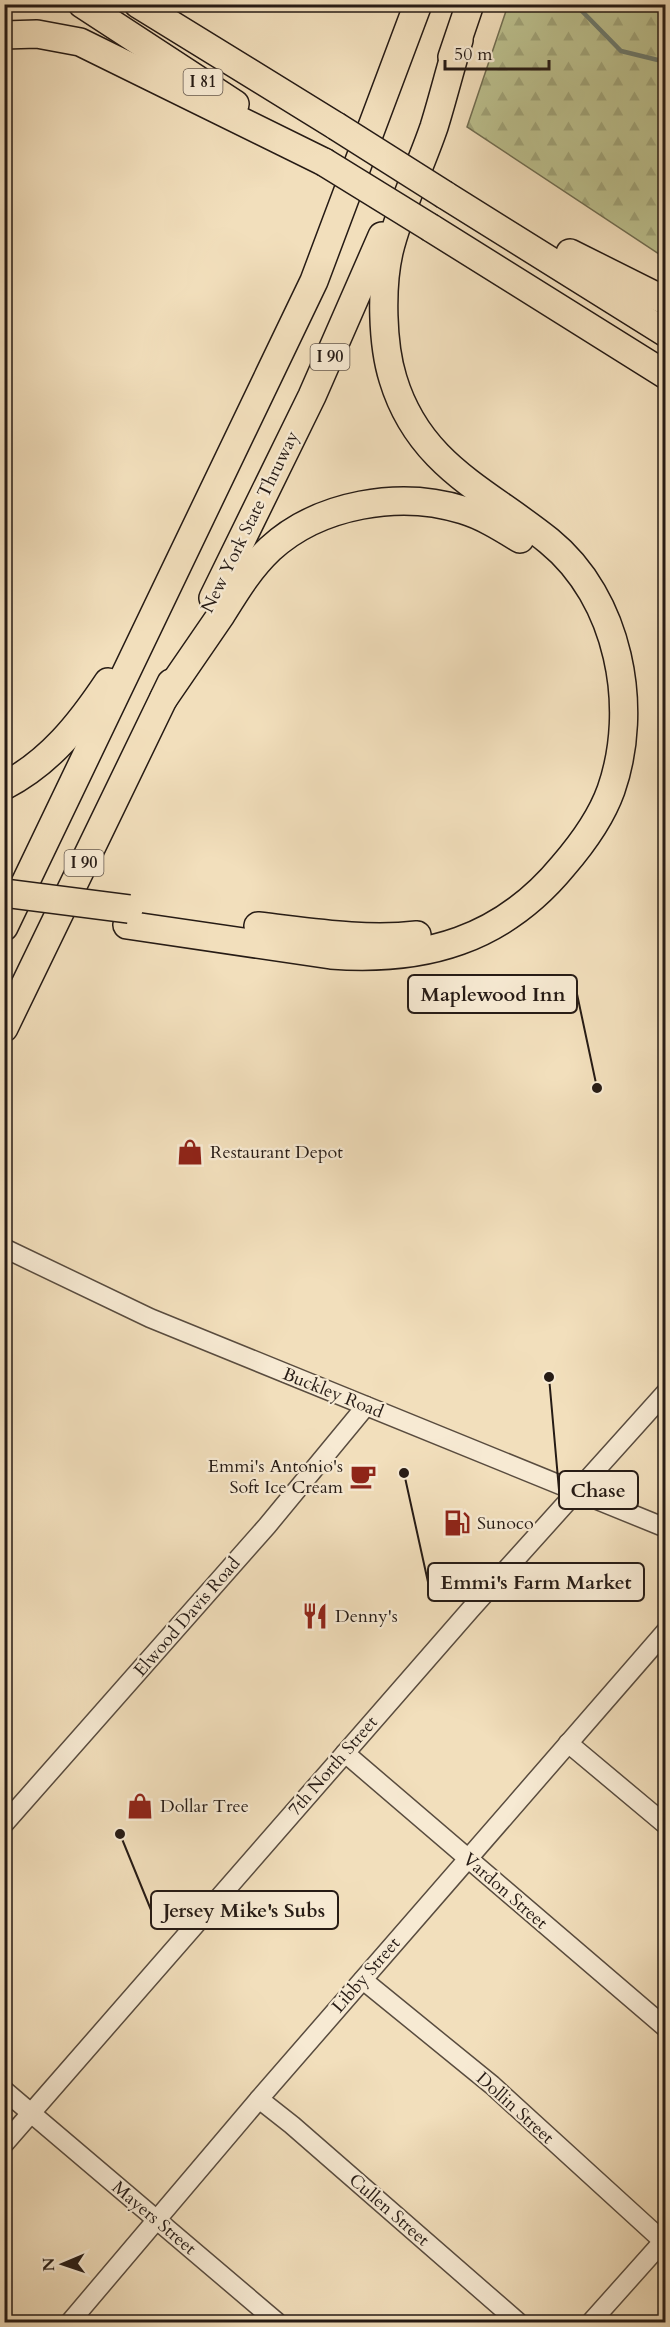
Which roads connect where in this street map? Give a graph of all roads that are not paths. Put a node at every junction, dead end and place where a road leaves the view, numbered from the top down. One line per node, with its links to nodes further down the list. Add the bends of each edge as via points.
1 (81, 4): 7 (highway, I 81)
2 (138, 4): 8 (highway, I 81, bridge)
3 (418, 4): 14 (highway, I 90, via 314,281)
4 (470, 4): 6 (highway, New York State Thruway / I 90)
5 (4, 35): 7 (highway, via 37,34 80,42)
6 (459, 40): 15 (highway, New York State Thruway / I 90, via 379,244 312,396); 19 (highway, via 435,124 389,253 384,301 393,379 414,424 439,458 463,480 551,542 576,570 596,602 611,633 622,672 625,717 611,791 577,851 525,906 469,938 425,952 374,957 331,955)
7 (324, 162): 9 (highway, I 81, bridge)
8 (445, 195): 10 (highway, via 538,234 594,267); 11 (highway, I 81)
9 (477, 256): 12 (highway, I 81); 13 (highway, via 514,293)
10 (666, 301)
11 (666, 333)
12 (666, 375)
13 (666, 394)
14 (169, 588): 16 (highway, via 86,715 48,758); 20 (highway, I 90)
15 (164, 698): 19 (highway, via 242,579 271,549 326,515 360,505 426,502 463,510 498,525 530,545 559,575 581,605 597,640 607,679 609,716 597,782 562,845 545,867 516,892 451,927 392,938); 21 (highway, New York State Thruway / I 90)
16 (4, 786)
17 (4, 892): 19 (highway, bridge)
18 (4, 909): 19 (highway)
19 (128, 917)
20 (4, 927)
21 (4, 1028)
22 (4, 1248): 24 (street, Buckley Road, via 150,1318)
23 (666, 1392): 25 (street, 7th North Street)
24 (366, 1406): 25 (street, Buckley Road); 30 (street, Elwood Davis Road)
25 (577, 1491): 26 (street, Buckley Road); 29 (street, 7th North Street)
26 (666, 1528)
27 (666, 1630): 28 (street, Libby Street)
28 (568, 1743): 31 (street); 32 (street, Libby Street)
29 (345, 1753): 32 (street, Vardon Street); 37 (street, 7th North Street)
30 (4, 1824)
31 (666, 1825)
32 (467, 1858): 33 (street, Libby Street); 34 (street, Vardon Street)
33 (363, 1980): 36 (street, Libby Street); 40 (street, Dollin Street, via 492,2085)
34 (666, 2028)
35 (4, 2090): 37 (street)
36 (259, 2099): 39 (street, Libby Street); 43 (street, Cullen Street)
37 (31, 2114): 38 (street, 7th North Street); 39 (street, Mayers Street)
38 (4, 2144)
39 (157, 2220): 41 (street, Libby Street); 42 (street, Mayers Street)
40 (664, 2240): 44 (street)
41 (70, 2322)
42 (277, 2322)
43 (518, 2322)
44 (591, 2322)

